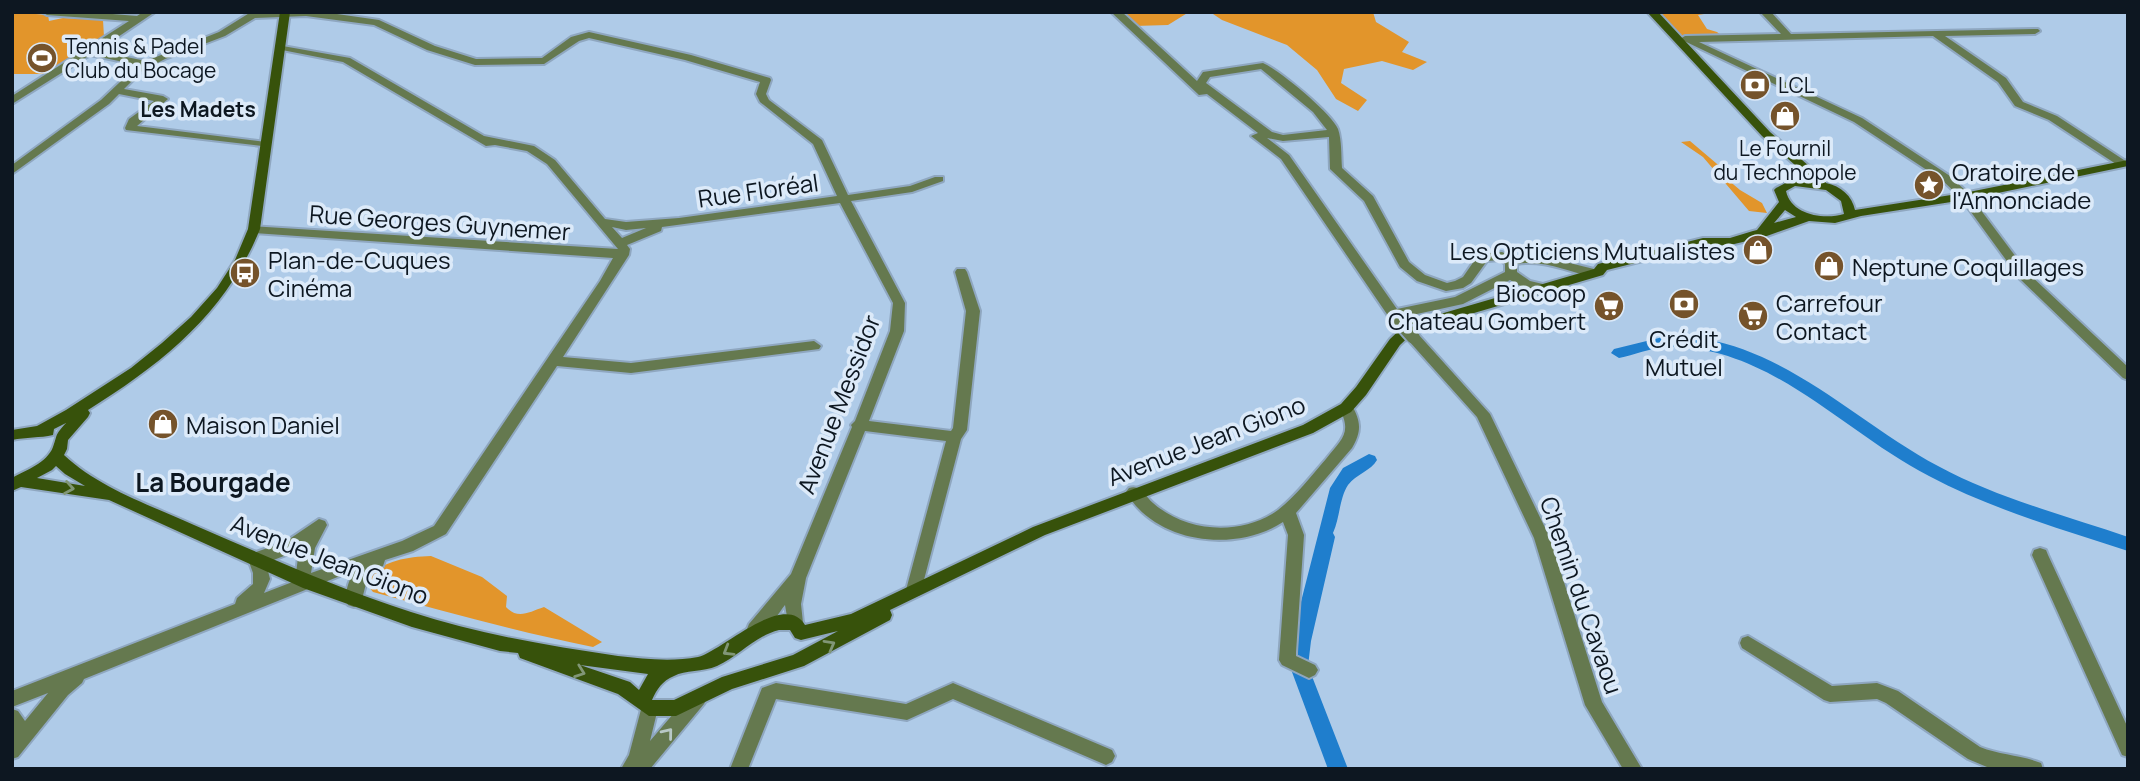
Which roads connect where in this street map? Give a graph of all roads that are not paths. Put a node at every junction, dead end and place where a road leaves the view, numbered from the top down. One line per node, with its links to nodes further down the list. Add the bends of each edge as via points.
1 (47, 12): 8 (street)
2 (149, 12): 8 (street)
3 (1116, 12): 41 (street, Chemin du Cavaou, via 1212,101 1285,157)
4 (1652, 12): 12 (street)
5 (1765, 12): 11 (street)
6 (257, 13): 7 (street); 15 (street, via 222,34)
7 (285, 13): 13 (street); 27 (street, Avenue Messidor, via 376,22 431,48 475,62 544,61 575,39 589,35 766,80 761,94 765,102 818,142)
8 (139, 19): 14 (street)
9 (2035, 31): 10 (street)
10 (1936, 34): 11 (street); 21 (street, via 2002,80 2020,104 2053,118)
11 (1789, 37): 12 (street)
12 (1680, 39): 19 (street); 26 (street, via 1858,120 1911,153)
13 (281, 47): 20 (street); 32 (street, via 346,60 497,148 562,174)
14 (88, 52): 15 (street); 17 (street)
15 (148, 64): 16 (street)
16 (118, 91): 20 (street, via 163,99 130,128); 22 (street)
17 (12, 101)
18 (1332, 133): 18 (street, via 1319,115 1263,66 1207,74 1200,83 1268,135); 37 (street, via 1336,169 1369,200 1412,272 1446,287 1467,280 1483,257 1502,256)
19 (1766, 134): 24 (street, via 1792,170); 25 (street, via 1811,176)
20 (266, 145): 34 (street)
21 (2125, 163): 26 (street)
22 (12, 171)
23 (939, 179): 27 (street, Rue Floréal, via 912,189)
24 (1793, 182): 25 (street); 28 (street, via 1780,190)
25 (1834, 190): 29 (street, via 1876,204); 30 (street, via 1847,200)
26 (1964, 195): 29 (street); 44 (street, via 2024,276)
27 (844, 199): 33 (street, Rue Floréal); 47 (street, Avenue Messidor, via 899,303 897,331)
28 (1784, 202): 31 (street); 35 (street)
29 (1928, 202): 30 (street)
30 (1849, 214): 31 (street, via 1830,220)
31 (1810, 217): 35 (street)
32 (603, 222): 33 (street, Rue Floréal, via 626,226); 36 (street)
33 (679, 222): 36 (street, Rue Floréal)
34 (254, 229): 36 (street, Rue Georges Guynemer); 45 (street, via 235,274 213,304)
35 (1760, 234): 39 (street, via 1670,259)
36 (622, 249): 43 (street)
37 (1511, 268): 39 (street, via 1519,258 1541,259); 40 (street, via 1526,284); 41 (street, via 1458,301)
38 (961, 272): 50 (street, via 973,312 966,394 960,430)
39 (1596, 272): 40 (street)
40 (1542, 288): 41 (street)
41 (1404, 325): 46 (street, Avenue Jean Giono); 84 (street, Chemin du Cavaou, via 1483,414 1542,538 1594,705)
42 (814, 346): 43 (street, via 631,368)
43 (554, 361): 57 (street, via 440,530)
44 (2128, 374)
45 (91, 404): 48 (street); 51 (street)
46 (1346, 408): 54 (street, Avenue Jean Giono, via 1308,429); 56 (street, via 1355,432)
47 (858, 425): 50 (street); 61 (street, Avenue Messidor)
48 (41, 430): 49 (street); 51 (street)
49 (12, 435)
50 (954, 437): 63 (street)
51 (61, 438): 52 (street)
52 (56, 457): 53 (street); 55 (street, Avenue Jean Giono)
53 (17, 483): 55 (street, Avenue Jean Giono, one-way to 55)
54 (1134, 492): 56 (street, via 1153,514 1201,532 1246,532); 59 (street, Avenue Jean Giono)
55 (114, 496): 60 (street, Avenue Jean Giono)
56 (1287, 511): 72 (street, via 1296,535 1287,652 1288,660)
57 (407, 546): 62 (street); 64 (street, via 362,572)
58 (2040, 555): 79 (street)
59 (986, 556): 63 (street, Avenue Jean Giono); 70 (street, Avenue Jean Giono, one-way to 59)
60 (256, 559): 62 (street, Avenue Jean Giono); 62 (street, via 304,541 319,525 307,548); 65 (street, via 262,583 244,603)
61 (798, 578): 66 (street, Avenue Messidor, via 793,604); 67 (street, Avenue Messidor)
62 (305, 581): 64 (street, Avenue Jean Giono); 65 (street)
63 (914, 590): 66 (street, Avenue Jean Giono, via 854,620)
64 (354, 600): 68 (street, Avenue Jean Giono)
65 (217, 617): 71 (street)
66 (798, 628): 67 (street, Avenue Jean Giono, via 770,623); 70 (street, via 803,644)
67 (755, 629): 73 (street, Avenue Jean Giono, one-way to 73, via 727,653 699,665)
68 (493, 641): 73 (street, Avenue Jean Giono); 76 (street, Avenue Jean Giono, one-way to 76, via 624,688)
69 (1748, 643): 85 (street, via 1830,694 1877,691 1974,753)
70 (798, 661): 74 (street, Avenue Jean Giono)
71 (103, 662): 75 (street); 78 (street, via 62,689)
72 (1302, 667)
73 (669, 669): 76 (street, via 653,680)
74 (699, 697): 76 (street, Avenue Jean Giono, via 677,708); 82 (street, one-way to 74)
75 (12, 699)
76 (646, 704): 81 (street, via 637,758)
77 (12, 717): 78 (street, via 18,726)
78 (12, 748)
79 (2128, 749)
80 (1106, 756): 83 (street, via 953,691 907,712 776,691 768,694)
81 (630, 769)
82 (638, 769)
83 (739, 769)
84 (1633, 769)
85 (2034, 769)

